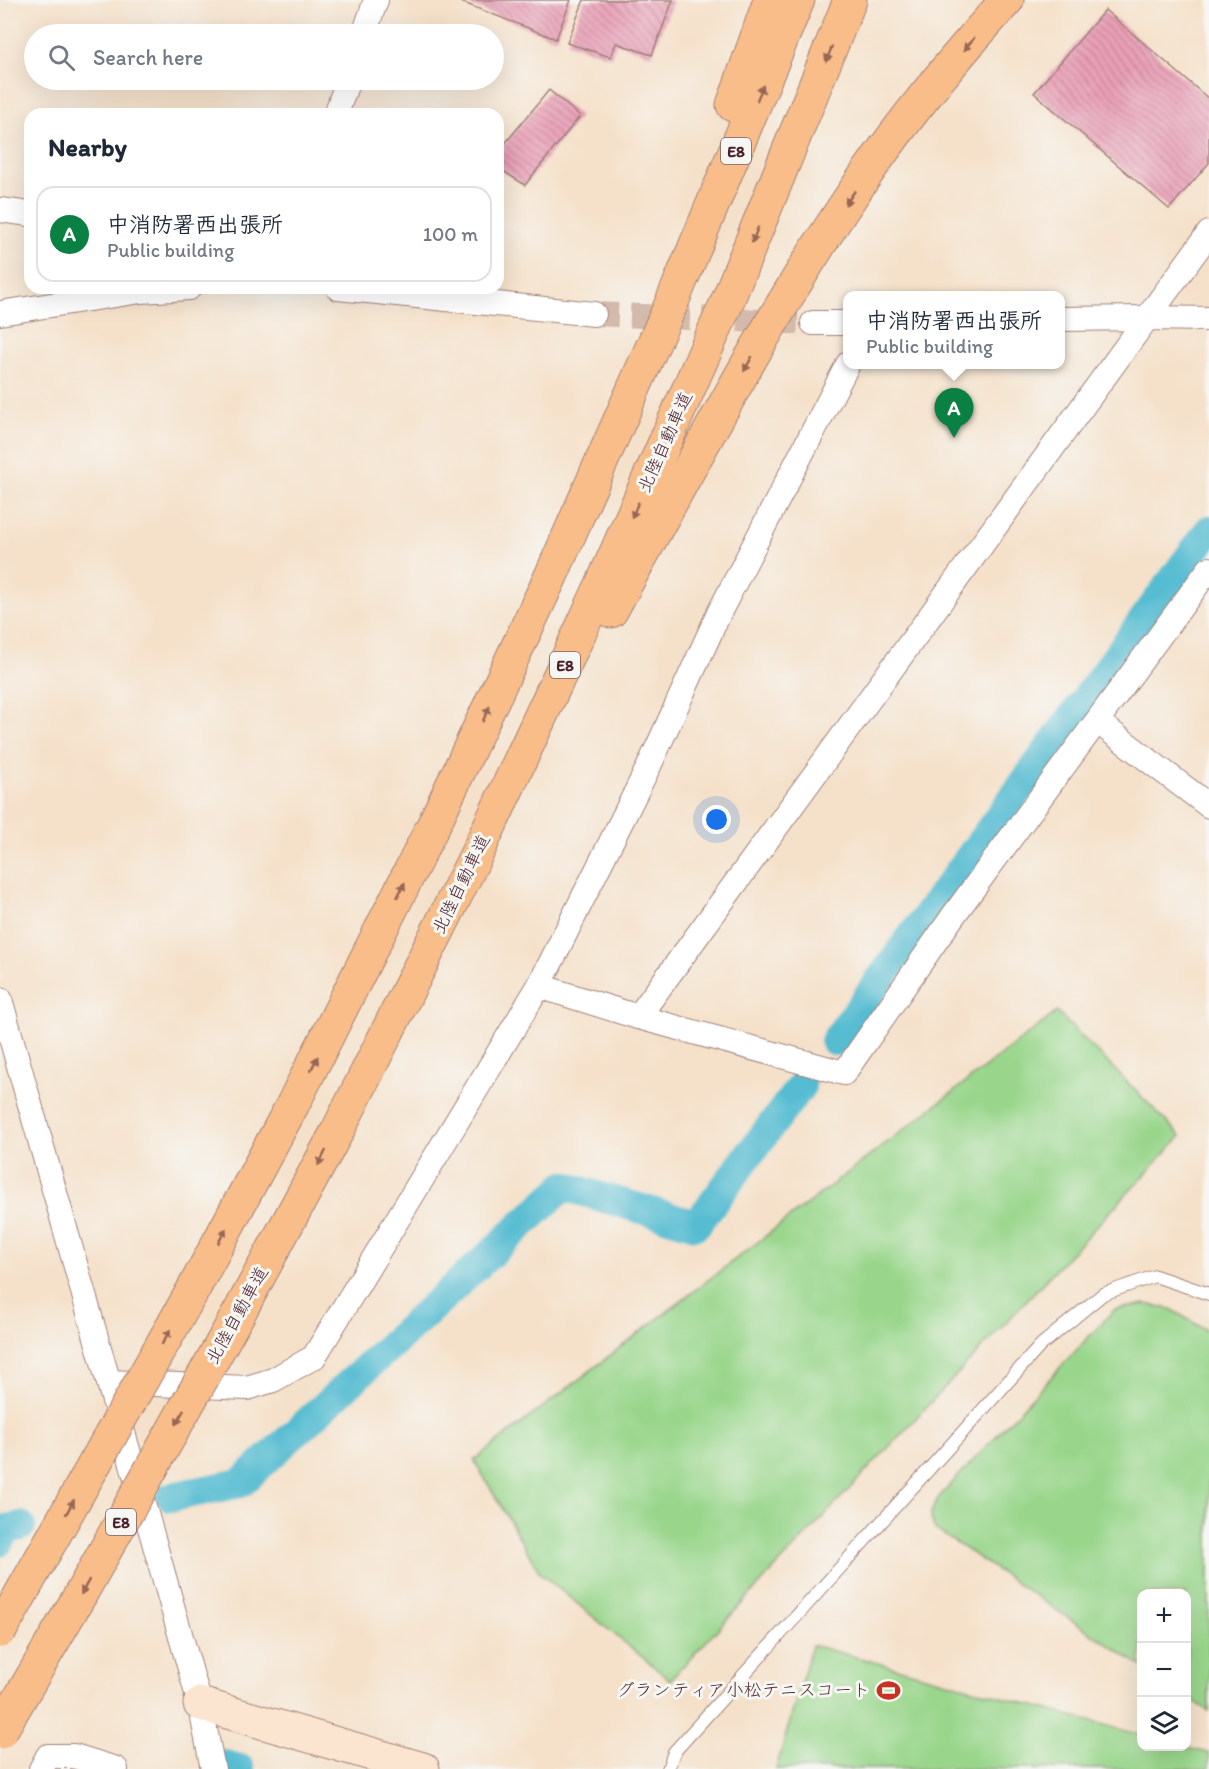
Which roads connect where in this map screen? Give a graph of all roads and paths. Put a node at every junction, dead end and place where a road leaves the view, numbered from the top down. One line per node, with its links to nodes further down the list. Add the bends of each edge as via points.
1 (376, 0): 6 (street)
2 (770, 0): 14 (highway, via 720,142)
3 (798, 0): 14 (highway, E8, one-way to 3)
4 (850, 0): 29 (highway, 北陸自動車道 / E8, one-way to 29, via 727,302 603,582 480,849)
5 (1007, 0): 29 (highway, one-way to 29, via 920,103 865,176 763,337 609,614 415,1004)
6 (368, 24)
7 (344, 90): 8 (street)
8 (338, 108)
9 (0, 210): 10 (street)
10 (24, 213)
11 (1209, 233): 17 (street)
12 (122, 294): 15 (street)
13 (397, 294): 16 (street)
14 (672, 302): 32 (highway, E8, one-way to 14, bridge, via 293,1104 434,824 551,576)
15 (0, 313)
16 (594, 314)
17 (1147, 318): 18 (street); 19 (street); 28 (street)
18 (1065, 319)
19 (1209, 319)
20 (813, 322): 21 (street)
21 (843, 322)
22 (845, 369): 26 (street, via 720,611)
23 (1209, 569): 24 (street)
24 (1098, 722): 25 (street); 28 (street, via 953,916 844,1073)
25 (1209, 806)
26 (540, 986): 28 (street); 31 (street, via 314,1357 273,1380 247,1388)
27 (0, 999): 31 (street)
28 (638, 1017)
29 (339, 1128): 34 (highway, 北陸自動車道 / E8, one-way to 34, bridge, via 240,1311)
30 (1209, 1294): 39 (lane, via 1155,1276 1103,1294 1041,1345 674,1752)
31 (109, 1382): 33 (street)
32 (0, 1631)
33 (200, 1704): 37 (street); 38 (street)
34 (0, 1732)
35 (41, 1769): 36 (street, via 48,1756 74,1756)
36 (116, 1769)
37 (213, 1769)
38 (423, 1769)
39 (668, 1769)

